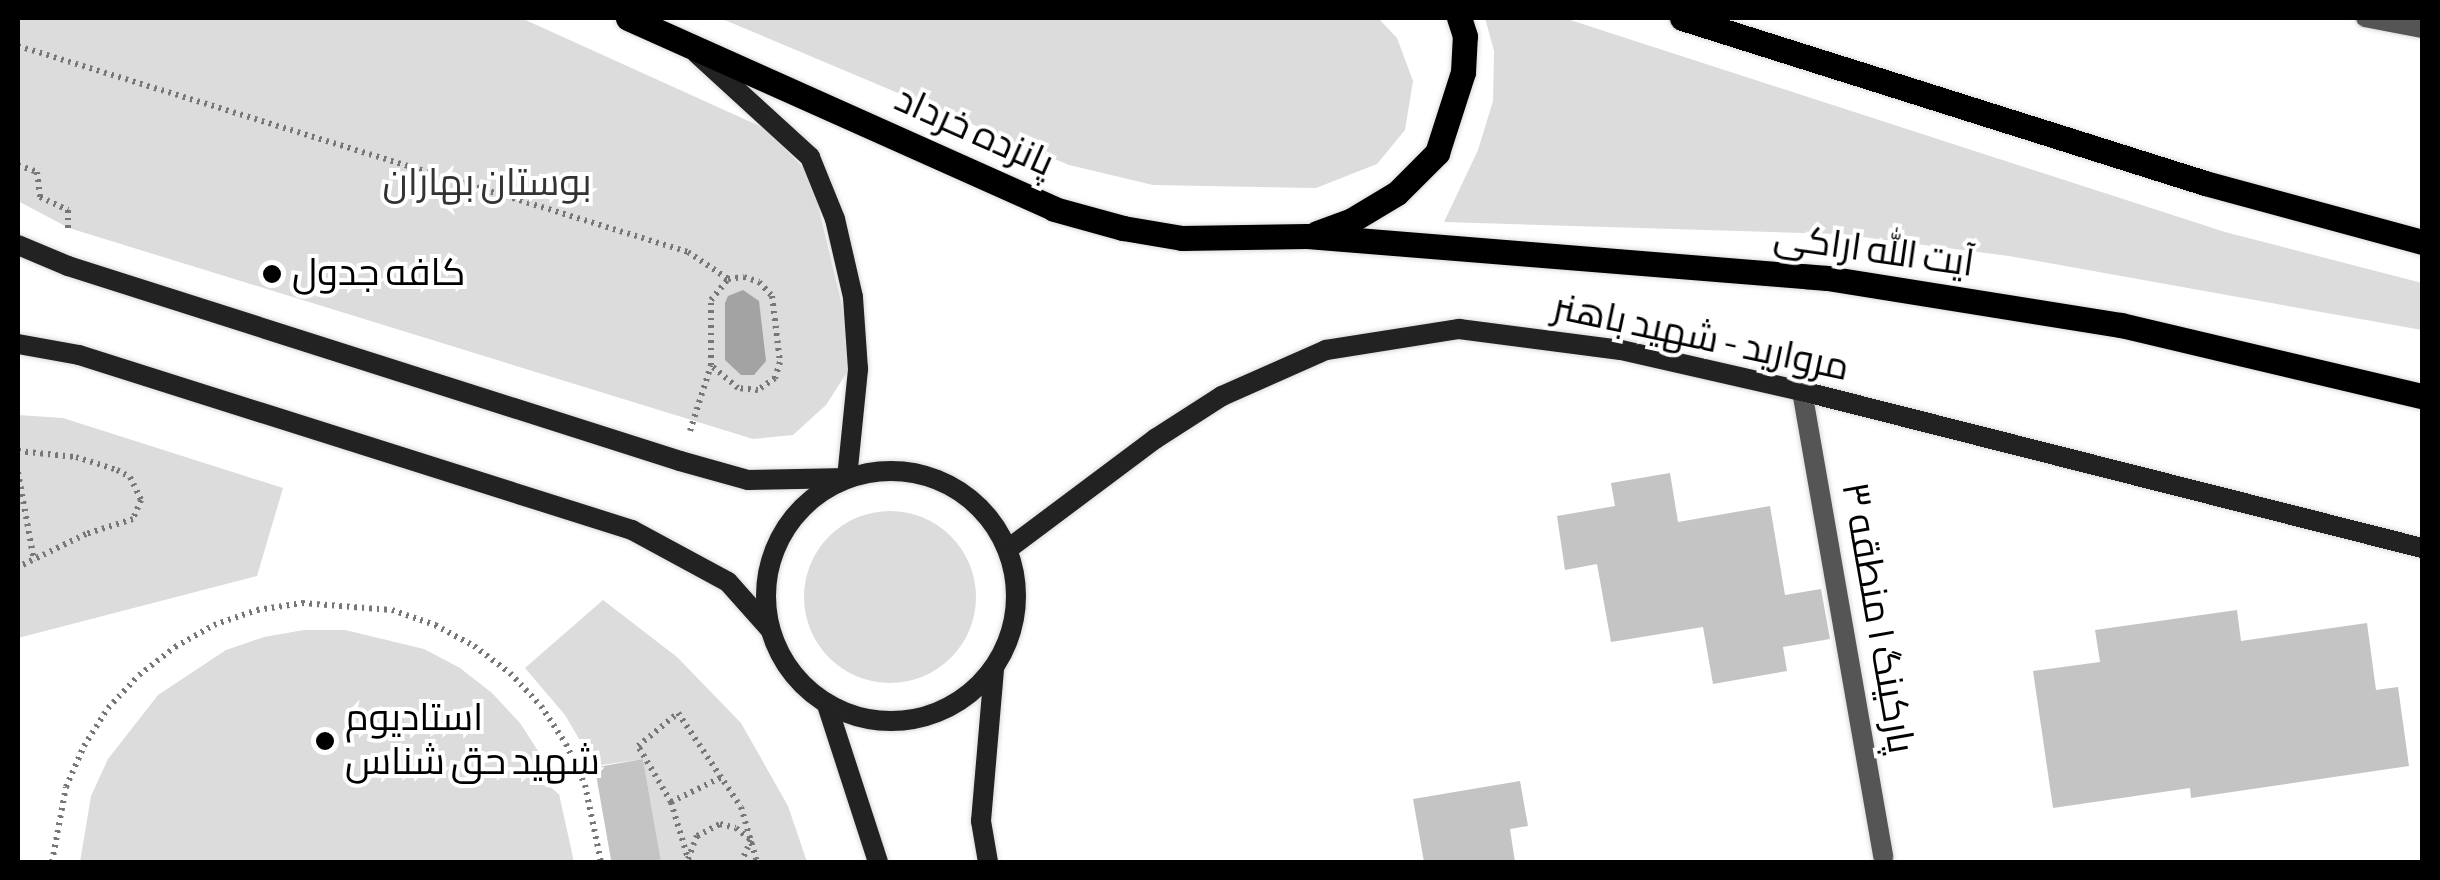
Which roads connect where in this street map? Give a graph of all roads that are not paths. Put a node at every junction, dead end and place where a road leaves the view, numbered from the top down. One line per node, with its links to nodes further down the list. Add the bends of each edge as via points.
1 (628, 18): 6 (main road, پانزده خرداد)
2 (1458, 18): 7 (main road, via 1463,72 1437,153 1398,193)
3 (1682, 18): 8 (main road, via 2205,183)
4 (2365, 18): 5 (lane)
5 (2422, 29)
6 (688, 45): 7 (main road, پانزده خرداد, via 1054,209 1182,238); 13 (street, via 810,157 835,219 854,297 858,369)
7 (1307, 236): 12 (main road, آیت الله اراکی, via 1827,278 2121,325)
8 (2422, 242)
9 (18, 246): 13 (street, via 680,461 748,480)
10 (18, 344): 16 (street, via 79,355 632,530 728,582)
11 (1802, 391): 14 (street, مروارید - شهید باهنر); 15 (street, مروارید - شهید باهنر, via 1620,350 1459,329 1326,350 1222,396); 19 (street, پارکینگ ۱ منطقه ۳)
12 (2422, 396)
13 (846, 478): 15 (street, via 911,472 942,482 970,498); 16 (street, via 814,496 788,523 764,592)
14 (2422, 548)
15 (1008, 549): 17 (street, via 1016,611)
16 (769, 628): 18 (street, via 783,662)
17 (994, 670): 18 (street, via 968,696 935,714 898,722 862,719); 21 (street, via 981,821)
18 (827, 705): 20 (street)
19 (1883, 857)
20 (878, 862)
21 (988, 862)

